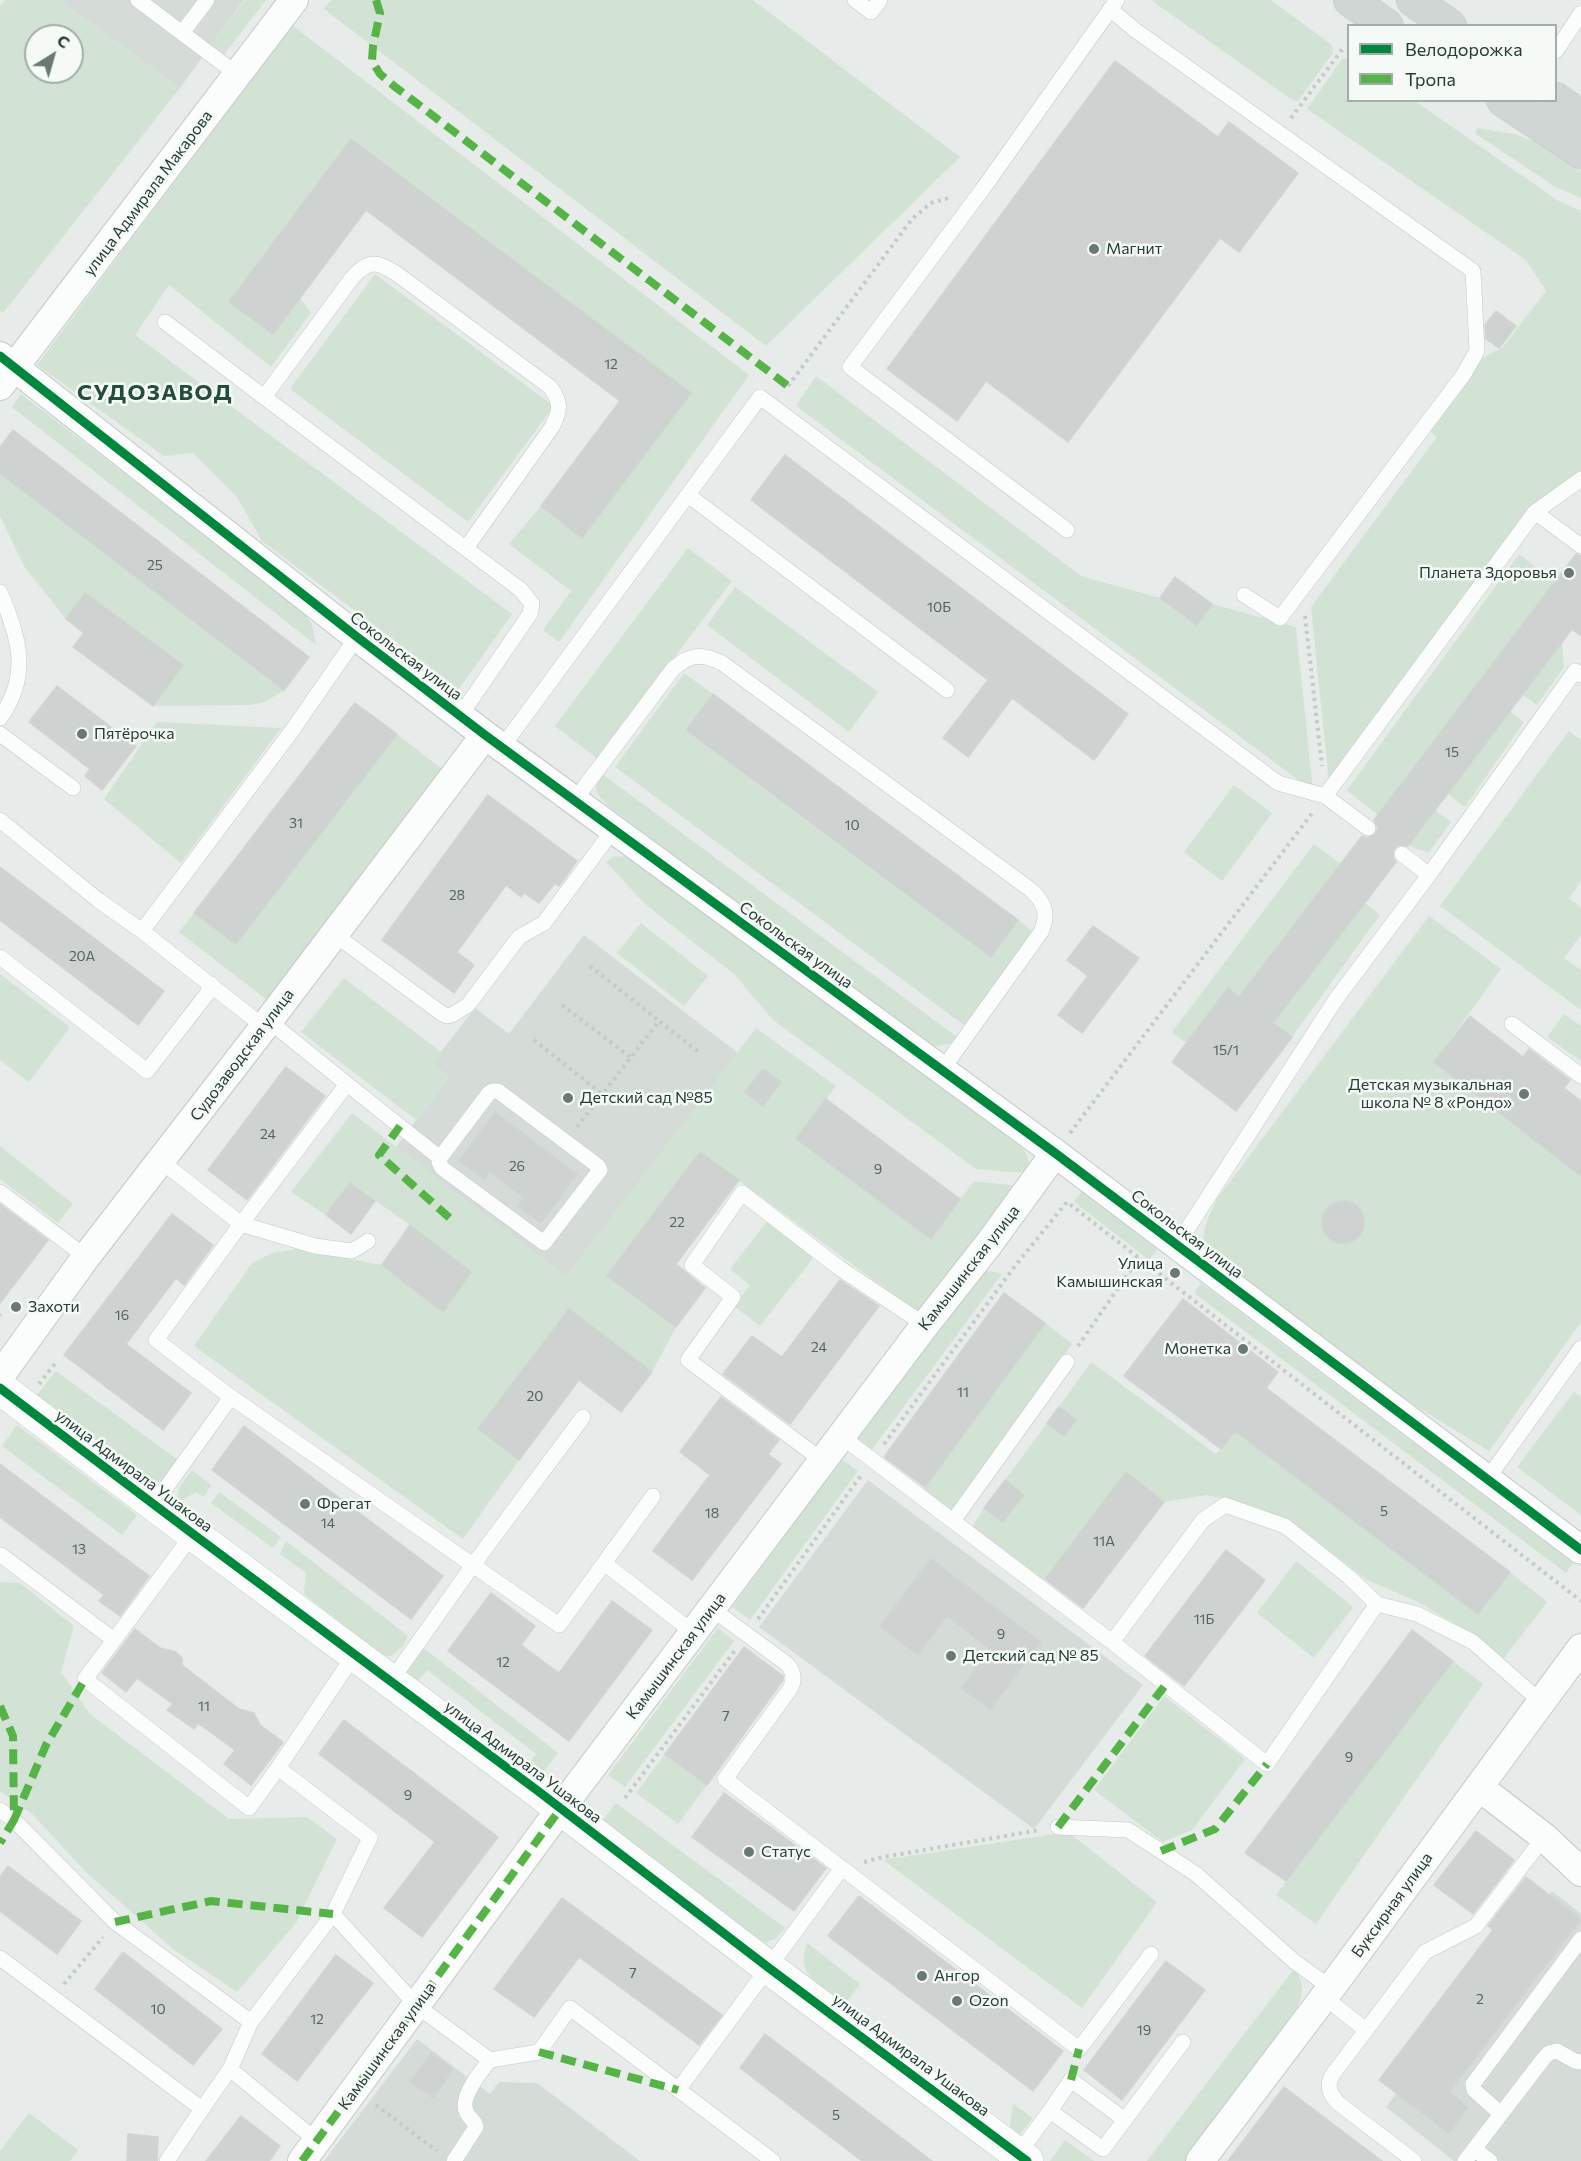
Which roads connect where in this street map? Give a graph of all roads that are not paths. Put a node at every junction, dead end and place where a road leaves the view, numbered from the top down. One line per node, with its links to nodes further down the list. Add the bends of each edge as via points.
1 (138, 0): 12 (lane)
2 (207, 0): 12 (lane)
3 (294, 0): 14 (street, улица Адмирала Макарова)
4 (855, 0): 5 (lane, via 871,12)
5 (880, 0)
6 (1350, 0): 10 (main road)
7 (1413, 0): 11 (main road)
8 (1114, 5): 25 (lane, via 850,367); 29 (lane, via 1135,30 1473,271 1477,351 1439,410 1280,618)
9 (1581, 13): 13 (lane)
10 (1385, 24)
11 (1447, 24)
12 (183, 33): 14 (lane)
13 (1557, 49)
14 (238, 75): 20 (street, улица Адмирала Макарова)
15 (1557, 100): 17 (main road)
16 (1506, 102): 18 (main road)
17 (1581, 117)
18 (1581, 152)
19 (165, 322): 21 (lane)
20 (5, 370): 30 (street, Сокольская улица)
21 (264, 397): 27 (lane); 27 (lane, via 352,278 369,264 379,264 397,273 550,387 560,404 559,414)
22 (1581, 479): 24 (lane)
23 (688, 495): 32 (lane); 36 (lane); 38 (lane, via 760,397 1278,783)
24 (1535, 512): 26 (lane); 38 (lane)
25 (1067, 530)
26 (1581, 546)
27 (466, 548): 33 (lane, via 521,590 531,600 532,609)
28 (0, 592): 34 (lane, via 9,613 20,664 17,685)
29 (1244, 595)
30 (357, 637): 33 (street, Сокольская улица); 45 (lane)
31 (1581, 675): 44 (lane, via 1575,671)
32 (946, 690)
33 (460, 716): 36 (street, Сокольская улица)
34 (0, 718)
35 (0, 734): 37 (lane)
36 (493, 741): 39 (street, Сокольская улица); 46 (street, Судозаводская улица)
37 (73, 788)
38 (1325, 796): 41 (lane)
39 (573, 801): 42 (street, Сокольская улица); 51 (lane, via 673,669 695,655 722,663 1031,890 1044,906 1041,932)
40 (0, 820): 45 (lane)
41 (1368, 828)
42 (613, 830): 46 (lane, via 543,923 519,937 468,1005 452,1015 441,1013); 51 (street, Сокольская улица)
43 (1402, 854): 44 (lane)
44 (1429, 875): 60 (lane, via 1336,999)
45 (142, 931): 48 (lane)
46 (334, 934): 49 (street, Судозаводская улица)
47 (0, 957): 48 (lane, via 147,1071)
48 (211, 984): 49 (lane)
49 (266, 1024): 53 (lane); 56 (street, Судозаводская улица)
50 (1512, 1024): 52 (lane)
51 (942, 1070): 54 (street, Сокольская улица)
52 (1581, 1076)
53 (347, 1084): 55 (lane); 58 (lane)
54 (1055, 1153): 60 (street, Сокольская улица); 62 (street, Камышинская улица)
55 (440, 1158): 55 (lane, via 493,1090 600,1170 544,1243 442,1168)
56 (160, 1161): 58 (lane); 61 (street, Судозаводская улица)
57 (0, 1192): 61 (lane)
58 (241, 1224): 59 (lane, via 315,1246 352,1251); 67 (lane, via 156,1340)
59 (368, 1241)
60 (1176, 1245): 71 (street, Сокольская улица)
61 (86, 1257): 65 (street, Судозаводская улица)
62 (925, 1325): 69 (street, Камышинская улица); 70 (lane, via 838,1267 742,1193 692,1265 733,1297 688,1360)
63 (1581, 1348): 71 (lane)
64 (1066, 1362): 74 (lane)
65 (0, 1376)
66 (0, 1388): 73 (street, улица Адмирала Ушакова)
67 (231, 1397): 73 (lane); 79 (lane)
68 (584, 1417): 79 (lane)
69 (841, 1436): 70 (street, Камышинская улица); 74 (lane)
70 (823, 1461): 81 (street, Камышинская улица)
71 (1488, 1478): 76 (street, Сокольская улица)
72 (653, 1496): 78 (lane)
73 (155, 1503): 75 (street, улица Адмирала Ушакова)
74 (953, 1521): 84 (lane)
75 (193, 1534): 83 (lane); 86 (street, улица Адмирала Ушакова)
76 (1581, 1550)
77 (0, 1556): 83 (lane)
78 (604, 1563): 79 (lane, via 559,1625); 82 (lane)
79 (473, 1565): 87 (lane)
80 (1377, 1604): 84 (lane, via 1285,1526 1225,1505 1203,1520); 84 (lane, via 1267,1764); 88 (lane, via 1417,1614 1473,1642)
81 (712, 1609): 82 (street, Камышинская улица); 95 (lane, via 787,1664 794,1678 725,1779)
82 (694, 1633): 91 (street, Камышинская улица)
83 (114, 1640): 89 (lane, via 85,1679 249,1808)
84 (1112, 1642)
85 (1581, 1648): 88 (street, Буксирная улица)
86 (355, 1654): 87 (street, улица Адмирала Ушакова); 89 (lane)
87 (391, 1682): 91 (street, улица Адмирала Ушакова)
88 (1541, 1702): 90 (street, Буксирная улица)
89 (278, 1768): 97 (lane, via 370,1838)
90 (1479, 1787): 94 (street); 102 (street, Буксирная улица)
91 (561, 1808): 101 (street, улица Адмирала Ушакова); 103 (street, Камышинская улица)
92 (0, 1810): 104 (lane, via 115,1922)
93 (1058, 1827): 102 (lane, via 1128,1830 1196,1874)
94 (1544, 1837): 96 (street); 105 (lane, via 1476,1926 1425,1952)
95 (842, 1868): 99 (lane, via 1079,2049); 101 (lane)
96 (1581, 1872)
97 (333, 1914): 103 (lane); 104 (lane)
98 (1581, 1939): 113 (lane, via 1473,2084 1480,2097)
99 (1151, 1954)
100 (0, 1958): 111 (lane)
101 (769, 1968): 110 (lane); 116 (street, улица Адмирала Ушакова)
102 (1327, 1992): 105 (lane); 121 (street, Буксирная улица)
103 (417, 2006): 107 (lane); 115 (street, Камышинская улица)
104 (251, 2022): 109 (lane)
105 (1366, 2030): 122 (lane, via 1333,2074 1328,2083 1330,2094)
106 (1183, 2042): 114 (lane)
107 (490, 2060): 110 (lane, via 539,2052 570,2008); 118 (lane, via 473,2081 466,2103 466,2113 476,2127)
108 (1581, 2062): 113 (lane, via 1557,2051 1550,2053)
109 (230, 2068): 111 (lane); 115 (lane)
110 (678, 2090): 120 (lane)
111 (202, 2109): 119 (lane)
112 (1050, 2110): 114 (lane, via 1103,2149); 114 (lane, via 1071,2080); 116 (lane)
113 (1501, 2114): 117 (lane)
114 (1125, 2120)
115 (309, 2151)
116 (1011, 2155)
117 (1470, 2155): 123 (lane)
118 (447, 2158)
119 (167, 2161)
120 (773, 2161)
121 (1200, 2161)
122 (1414, 2161)
123 (1490, 2161)

